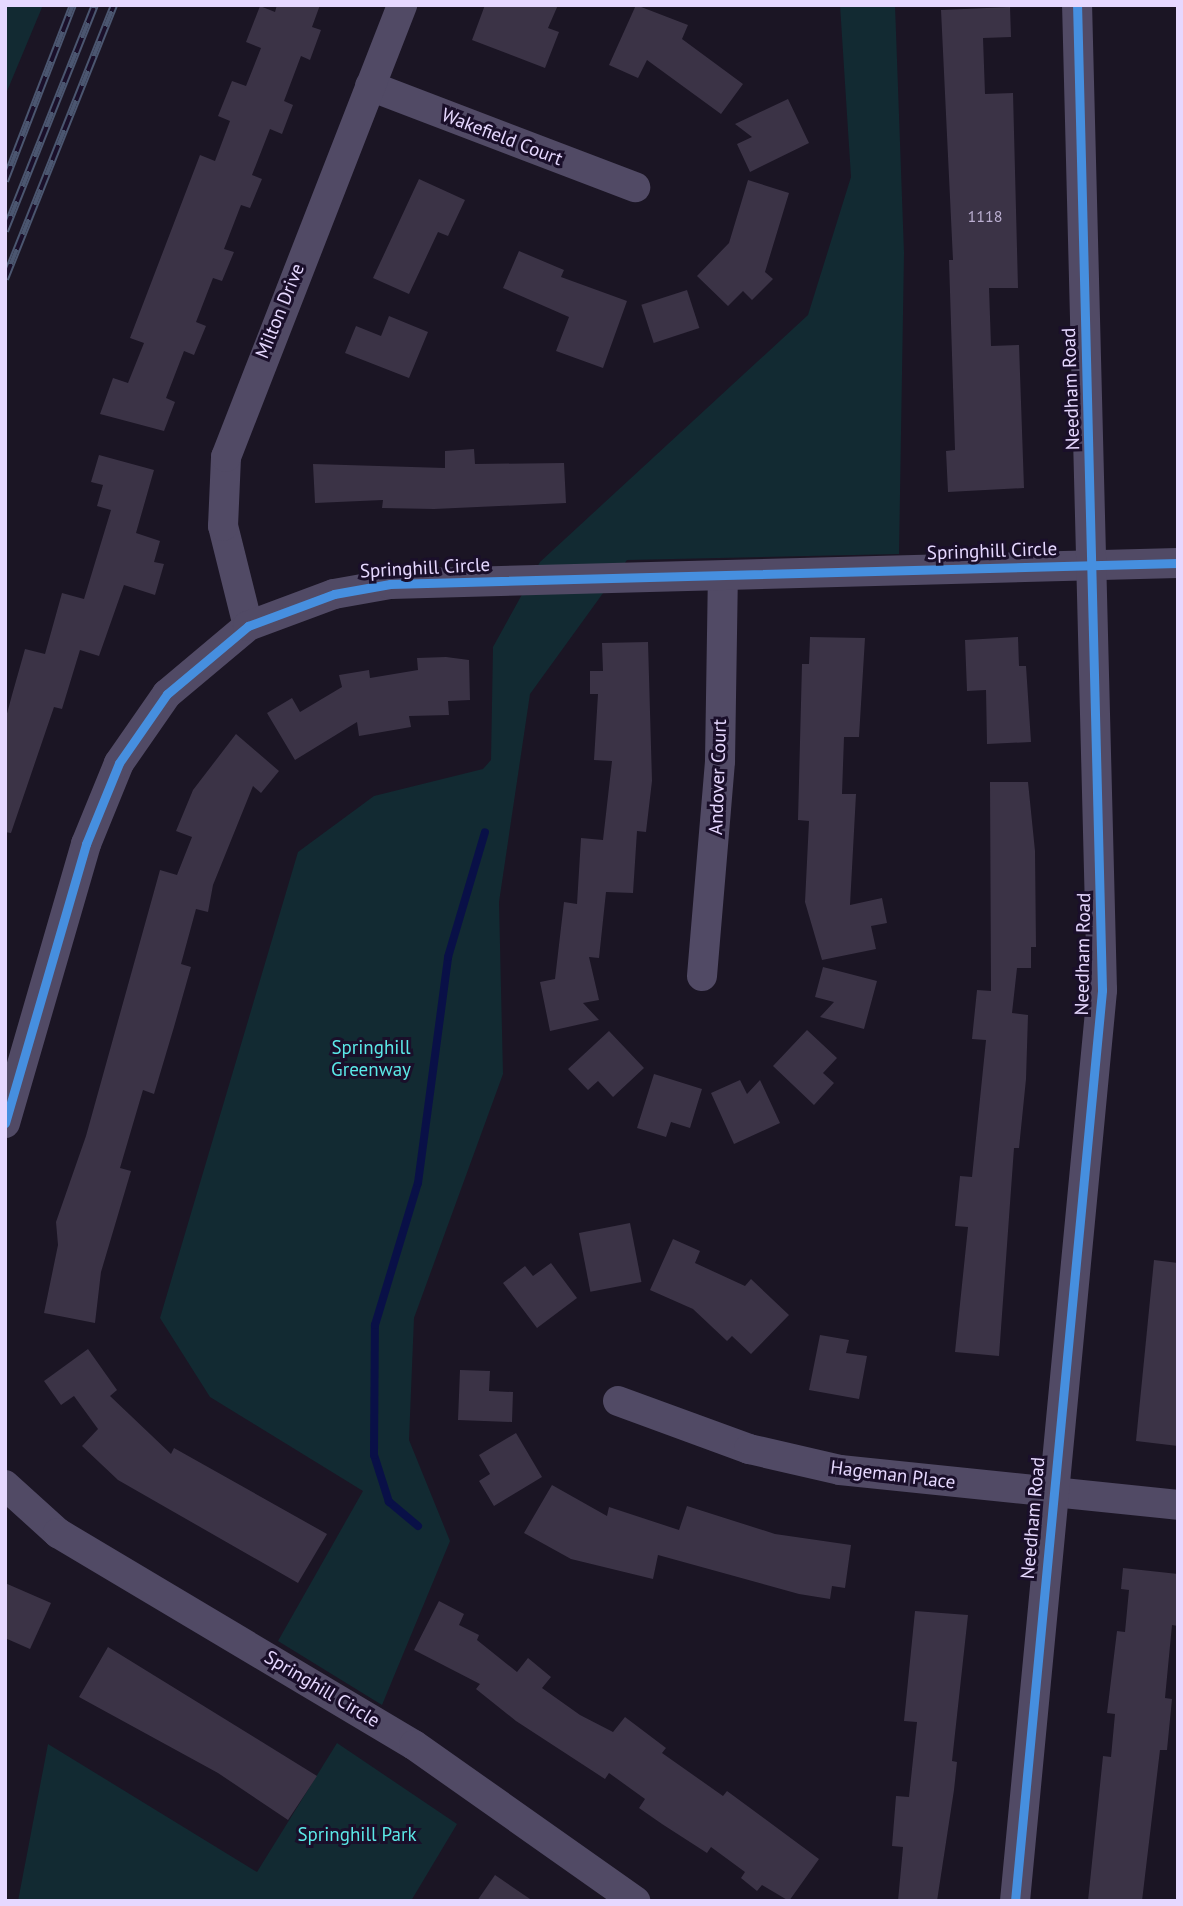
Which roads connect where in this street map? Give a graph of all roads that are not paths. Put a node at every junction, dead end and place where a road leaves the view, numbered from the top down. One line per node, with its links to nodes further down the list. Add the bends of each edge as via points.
1 (402, 5): 3 (street, Milton Drive)
2 (1077, 5): 6 (street, Needham Road)
3 (370, 86): 4 (street, Wakefield Court); 8 (street, Milton Drive, via 226,457 223,526)
4 (635, 187)
5 (1178, 563): 6 (street, Springhill Circle)
6 (1094, 566): 7 (street, Springhill Circle); 13 (street, Needham Road, via 1101,990)
7 (723, 577): 8 (street, Springhill Circle, via 390,584 334,594); 9 (street, Andover Court, via 717,817)
8 (248, 626): 10 (street, Springhill Circle, via 174,685 119,763 86,844)
9 (702, 976)
10 (5, 1123)
11 (618, 1401): 13 (street, Hageman Place, via 749,1449 840,1470)
12 (5, 1485): 15 (street, Springhill Circle, via 58,1533 403,1738)
13 (1052, 1493): 14 (street, Hageman Place); 16 (street, Needham Road)
14 (1178, 1505)
15 (635, 1901)
16 (1015, 1901)

